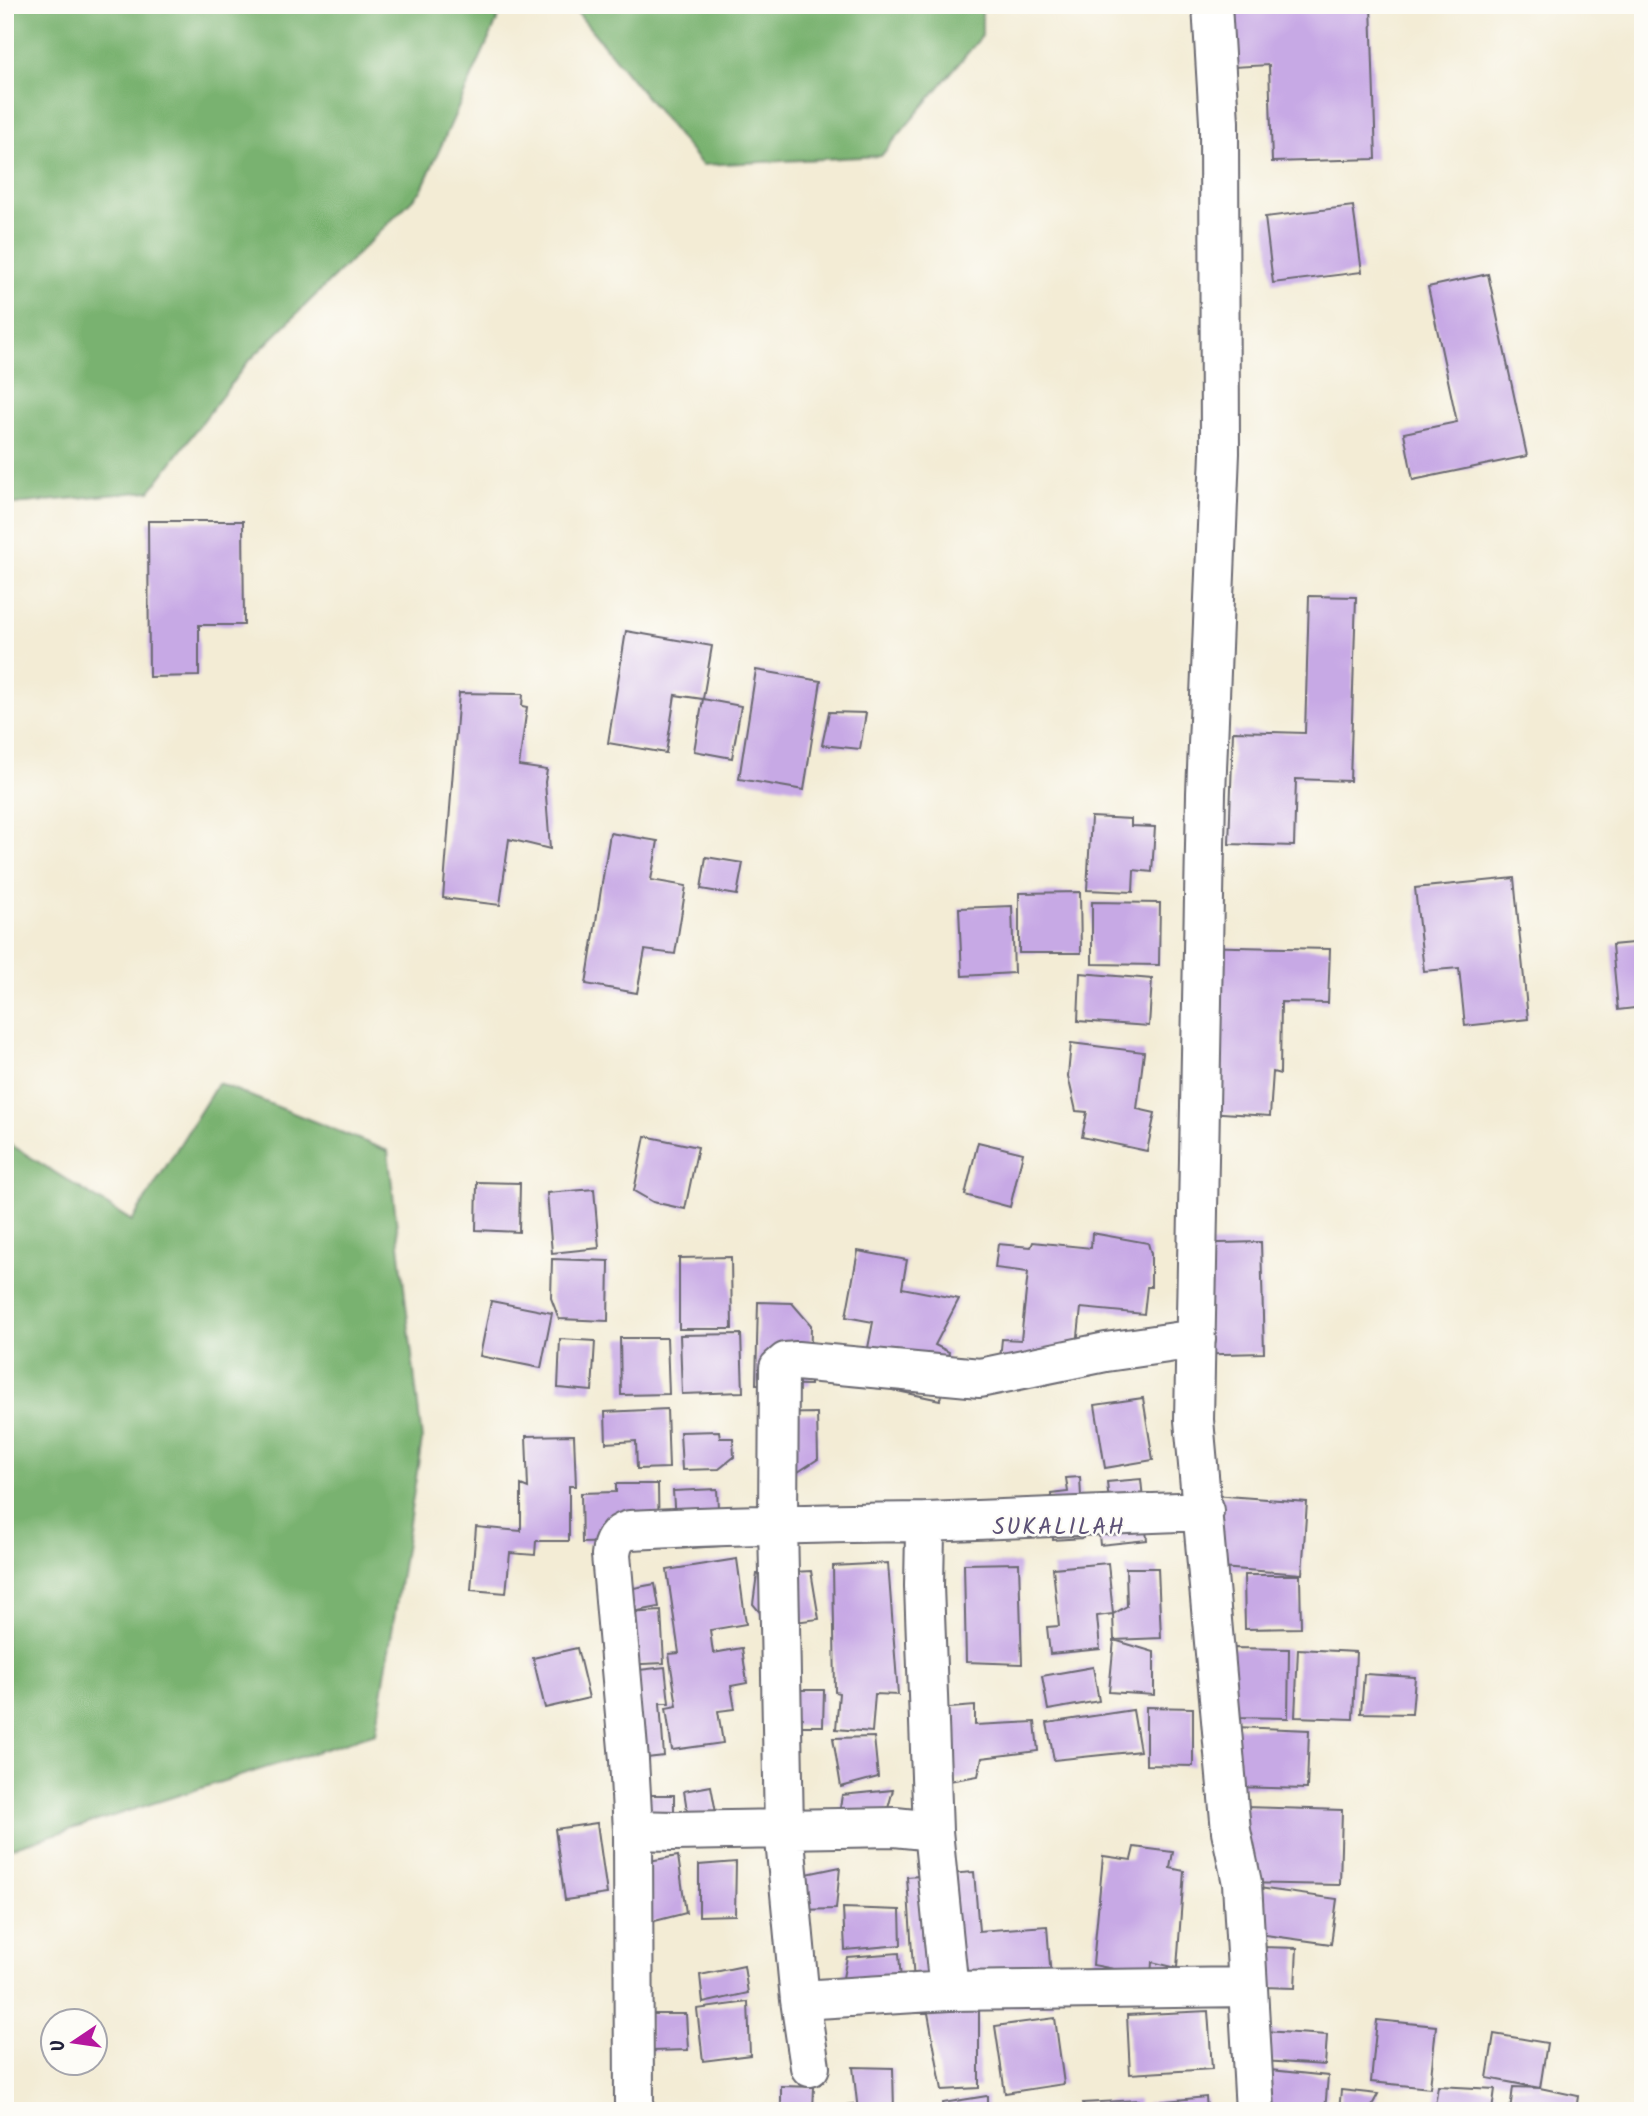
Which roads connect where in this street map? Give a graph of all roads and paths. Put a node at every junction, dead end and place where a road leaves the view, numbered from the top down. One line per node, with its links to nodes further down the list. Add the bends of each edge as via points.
1 (1212, 5): 2 (street, via 1219,122 1220,453 1206,793)
2 (1196, 1339): 3 (street, via 1195,1420); 5 (street, via 980,1378 782,1363 777,1376)
3 (1204, 1511): 4 (street); 9 (street)
4 (927, 1522): 5 (street); 8 (street, via 924,1586)
5 (778, 1523): 6 (street); 7 (street, via 630,1530 612,1545)
6 (784, 1829): 7 (street); 8 (street); 11 (street)
7 (633, 1830): 13 (street)
8 (933, 1831): 10 (street)
9 (1247, 1987): 10 (street); 14 (street)
10 (949, 1992): 11 (street)
11 (800, 2000): 12 (street)
12 (810, 2067)
13 (634, 2111)
14 (1255, 2111)

